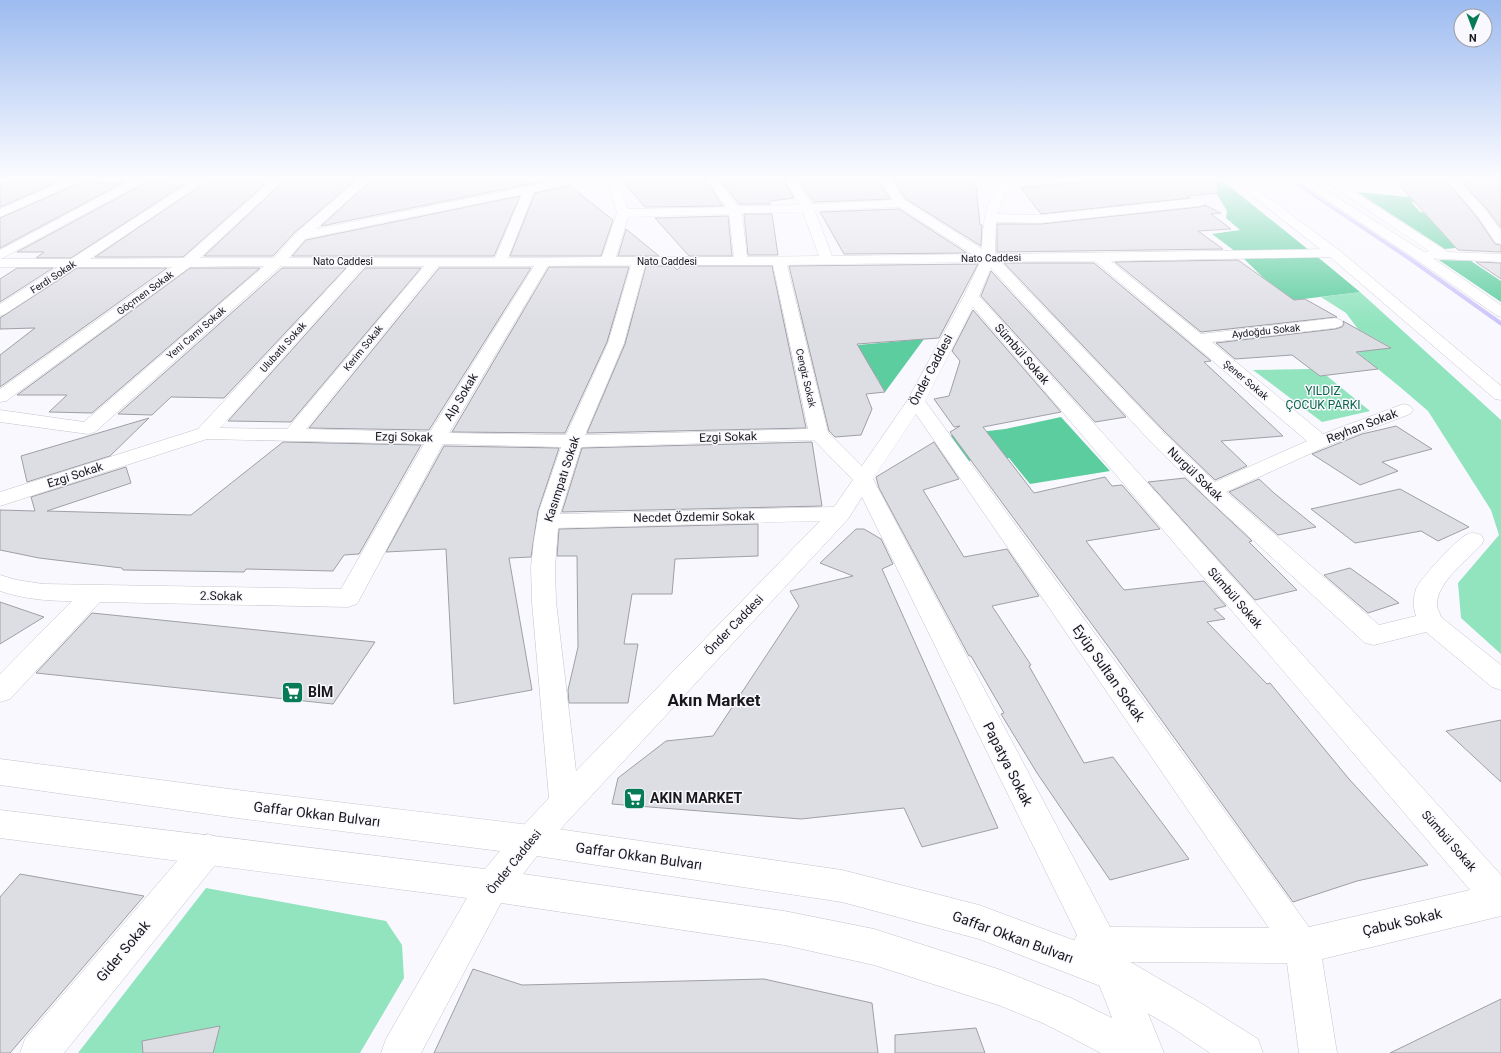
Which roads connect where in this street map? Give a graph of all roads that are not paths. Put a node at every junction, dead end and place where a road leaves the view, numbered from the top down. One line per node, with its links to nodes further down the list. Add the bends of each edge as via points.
1 (54, 226): 19 (street)
2 (130, 226): 37 (street, Ferdi Sokak)
3 (227, 226): 27 (street, Göçmen Sokak)
4 (311, 226): 16 (street, Yeni Cami Sokak)
5 (349, 226): 16 (street)
6 (514, 226): 31 (street)
7 (619, 226): 33 (street)
8 (737, 226): 35 (street)
9 (815, 226): 26 (street)
10 (937, 226): 24 (street, Nurgül Sokak)
11 (990, 226): 24 (street, Önder Caddesi)
12 (1298, 226): 18 (street)
13 (1374, 226): 20 (street)
14 (1399, 226): 21 (street)
15 (1491, 226): 17 (street)
16 (300, 236): 28 (street, Yeni Cami Sokak)
17 (1501, 240)
18 (1334, 253): 22 (street, Nato Caddesi); 43 (street)
19 (0, 255)
20 (1419, 255): 21 (street); 40 (street)
21 (1445, 256): 23 (street)
22 (1098, 257): 24 (street, Nato Caddesi); 42 (street, Şener Sokak)
23 (1501, 258)
24 (988, 259): 26 (street, Nato Caddesi); 38 (street, Önder Caddesi); 55 (street, Nurgül Sokak, via 1157,437)
25 (779, 260): 26 (street, Nato Caddesi); 35 (street, Nato Caddesi); 49 (street, Cengiz Sokak)
26 (827, 260)
27 (189, 261): 28 (street, Nato Caddesi); 37 (street, Nato Caddesi); 44 (street, Göçmen Sokak)
28 (279, 261): 29 (street, Nato Caddesi); 47 (street, Yeni Cami Sokak, via 88,428)
29 (361, 261): 30 (street, Nato Caddesi); 48 (street, Ulubatlı Sokak)
30 (435, 261): 31 (street, Nato Caddesi); 50 (street, Kerim Sokak)
31 (500, 261): 32 (street, Nato Caddesi)
32 (544, 261): 33 (street, Nato Caddesi); 51 (street, Alp Sokak)
33 (608, 261): 34 (street, Nato Caddesi)
34 (639, 261): 35 (street, Nato Caddesi); 52 (street, Kasımpatı Sokak, via 616,343)
35 (741, 261)
36 (0, 262): 37 (street, Nato Caddesi)
37 (75, 262): 39 (street, Ferdi Sokak)
38 (970, 296): 45 (street, Önder Caddesi); 72 (street, Sümbül Sokak)
39 (0, 311)
40 (1501, 312)
41 (1335, 323): 42 (street, Aydoğdu Sokak)
42 (1198, 338): 53 (street, Şener Sokak)
43 (1501, 395)
44 (0, 397)
45 (916, 401): 54 (street, Önder Caddesi); 73 (street, Eyüp Sultan Sokak)
46 (1404, 410): 53 (street, Reyhan Sokak)
47 (0, 416)
48 (205, 433): 50 (street, Ezgi Sokak); 56 (street, Ezgi Sokak)
49 (819, 434): 52 (street, Ezgi Sokak); 54 (street)
50 (292, 435): 51 (street, Ezgi Sokak)
51 (437, 437): 52 (street, Ezgi Sokak); 62 (street, Alp Sokak)
52 (573, 441): 58 (street, Kasımpatı Sokak)
53 (1320, 442): 55 (street)
54 (863, 479): 57 (street, Önder Caddesi); 74 (street, Papatya Sokak)
55 (1212, 491): 63 (street, Nurgül Sokak, via 1374,636)
56 (0, 499)
57 (840, 514): 58 (street, Necdet Özdemir Sokak); 67 (street, Önder Caddesi)
58 (548, 521): 67 (street, Kasımpatı Sokak, via 543,567 544,602)
59 (1473, 540): 63 (street, via 1428,589 1425,606)
60 (0, 583): 61 (street, 2.Sokak, via 43,592)
61 (93, 594): 62 (street, 2.Sokak); 65 (street)
62 (348, 598)
63 (1430, 622): 64 (street)
64 (1501, 680)
65 (0, 691)
66 (0, 772): 69 (street, Gaffar Okkan Bulvarı)
67 (564, 803): 69 (street, Önder Caddesi)
68 (0, 824): 70 (street)
69 (530, 840): 71 (street, Önder Caddesi); 74 (street, Gaffar Okkan Bulvarı, via 842,886 979,922 1066,956)
70 (208, 849): 71 (street); 75 (street, Gider Sokak)
71 (492, 886): 76 (street, Önder Caddesi); 77 (street, via 784,928 874,947 1001,988 1058,1011)
72 (1501, 899): 73 (street, Çabuk Sokak)
73 (1302, 946): 74 (street, Çabuk Sokak); 80 (street)
74 (1107, 958): 78 (street, Papatya Sokak); 79 (street, via 1186,1016)
75 (39, 1053)
76 (400, 1053)
77 (1141, 1053)
78 (1145, 1053)
79 (1244, 1053)
80 (1318, 1053)

